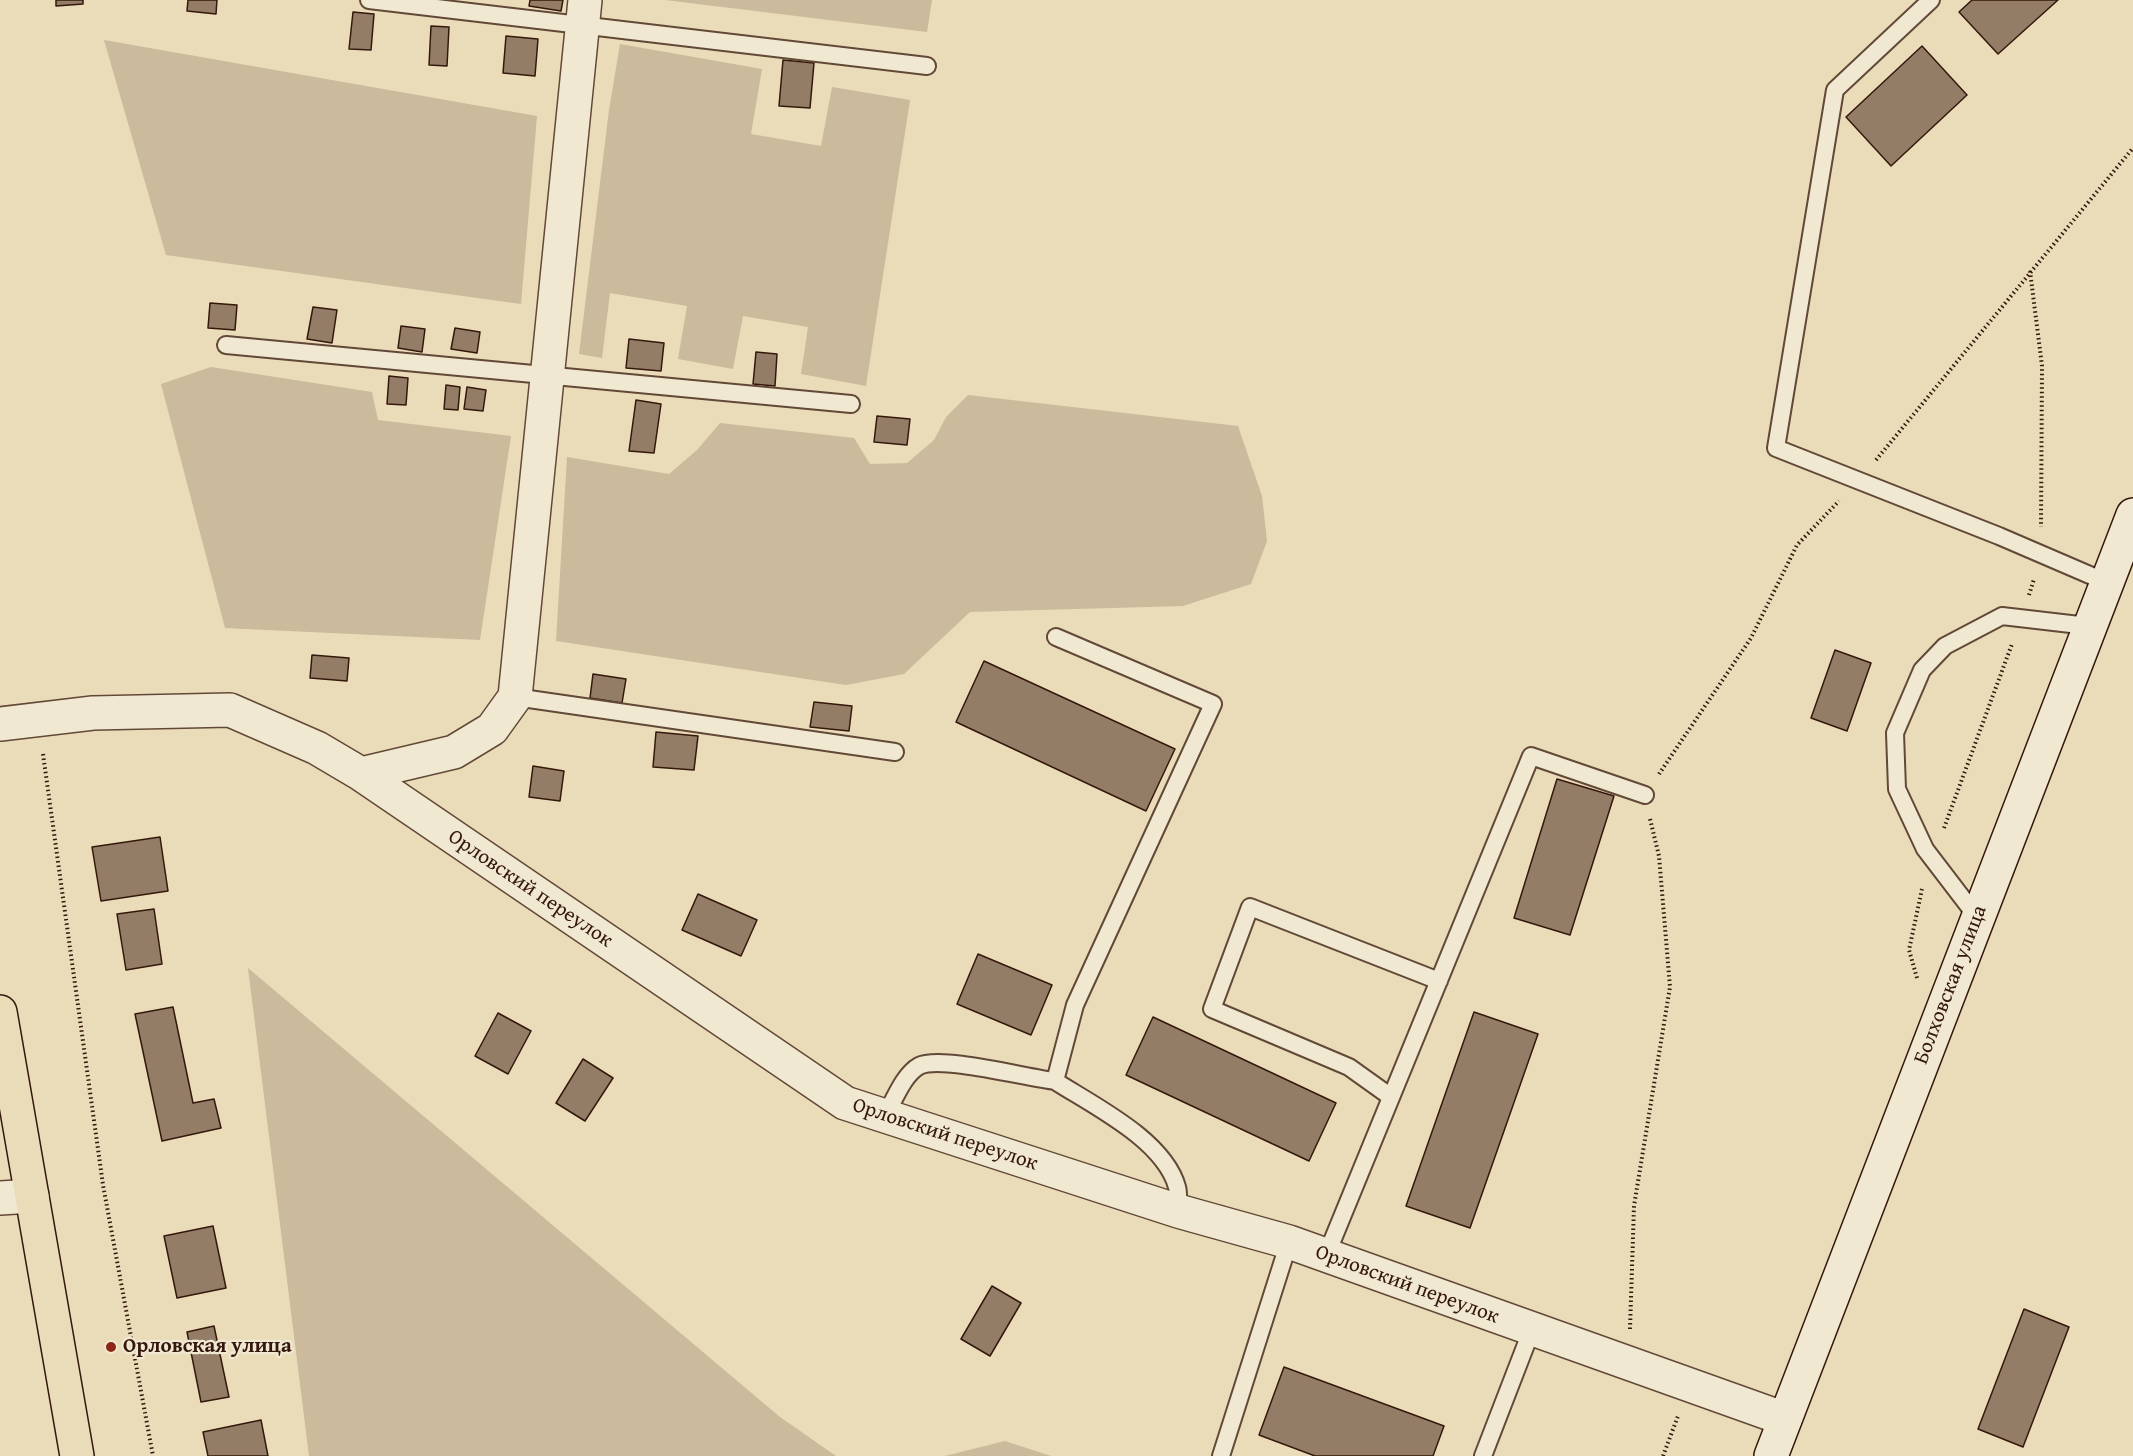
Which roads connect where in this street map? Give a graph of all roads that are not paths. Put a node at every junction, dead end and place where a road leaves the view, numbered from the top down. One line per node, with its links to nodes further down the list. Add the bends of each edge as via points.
1 (369, 0): 3 (lane)
2 (1931, 0): 9 (lane, via 1835,90 1776,448)
3 (584, 13): 4 (lane); 6 (street)
4 (927, 66)
5 (226, 345): 6 (lane)
6 (547, 375): 7 (lane); 12 (street)
7 (851, 404)
8 (2133, 515): 9 (street, Болховская улица)
9 (2106, 582): 10 (street, Болховская улица)
10 (2088, 626): 17 (street, Болховская улица); 17 (lane, via 2002,616 1945,646 1922,670 1895,733 1897,789 1925,849)
11 (1056, 638): 20 (lane, via 1213,704 1075,1005)
12 (515, 697): 14 (lane); 15 (street, via 492,729 454,752)
13 (0, 724): 15 (street, Орловский переулок, via 93,713 230,710 317,748)
14 (895, 752)
15 (361, 774): 22 (street, Орловский переулок, via 845,1103)
16 (1645, 795): 18 (lane, via 1531,756)
17 (1977, 917): 29 (street, Болховская улица)
18 (1439, 981): 21 (lane); 21 (lane, via 1250,907 1212,1009 1349,1067)
19 (0, 1012): 23 (main road)
20 (1056, 1081): 22 (lane, via 939,1061 918,1066); 25 (lane, via 1147,1142 1168,1168 1177,1188)
21 (1391, 1097): 27 (lane)
22 (885, 1116): 25 (street, Орловский переулок)
23 (32, 1196): 24 (street); 30 (main road)
24 (0, 1198)
25 (1178, 1211): 26 (street, Орловский переулок)
26 (1289, 1242): 27 (street, Орловский переулок); 31 (lane)
27 (1326, 1256): 28 (street, Орловский переулок)
28 (1532, 1329): 29 (street, Орловский переулок); 32 (lane)
29 (1785, 1419): 33 (street, Болховская улица)
30 (77, 1456)
31 (1221, 1456)
32 (1483, 1456)
33 (1771, 1456)

